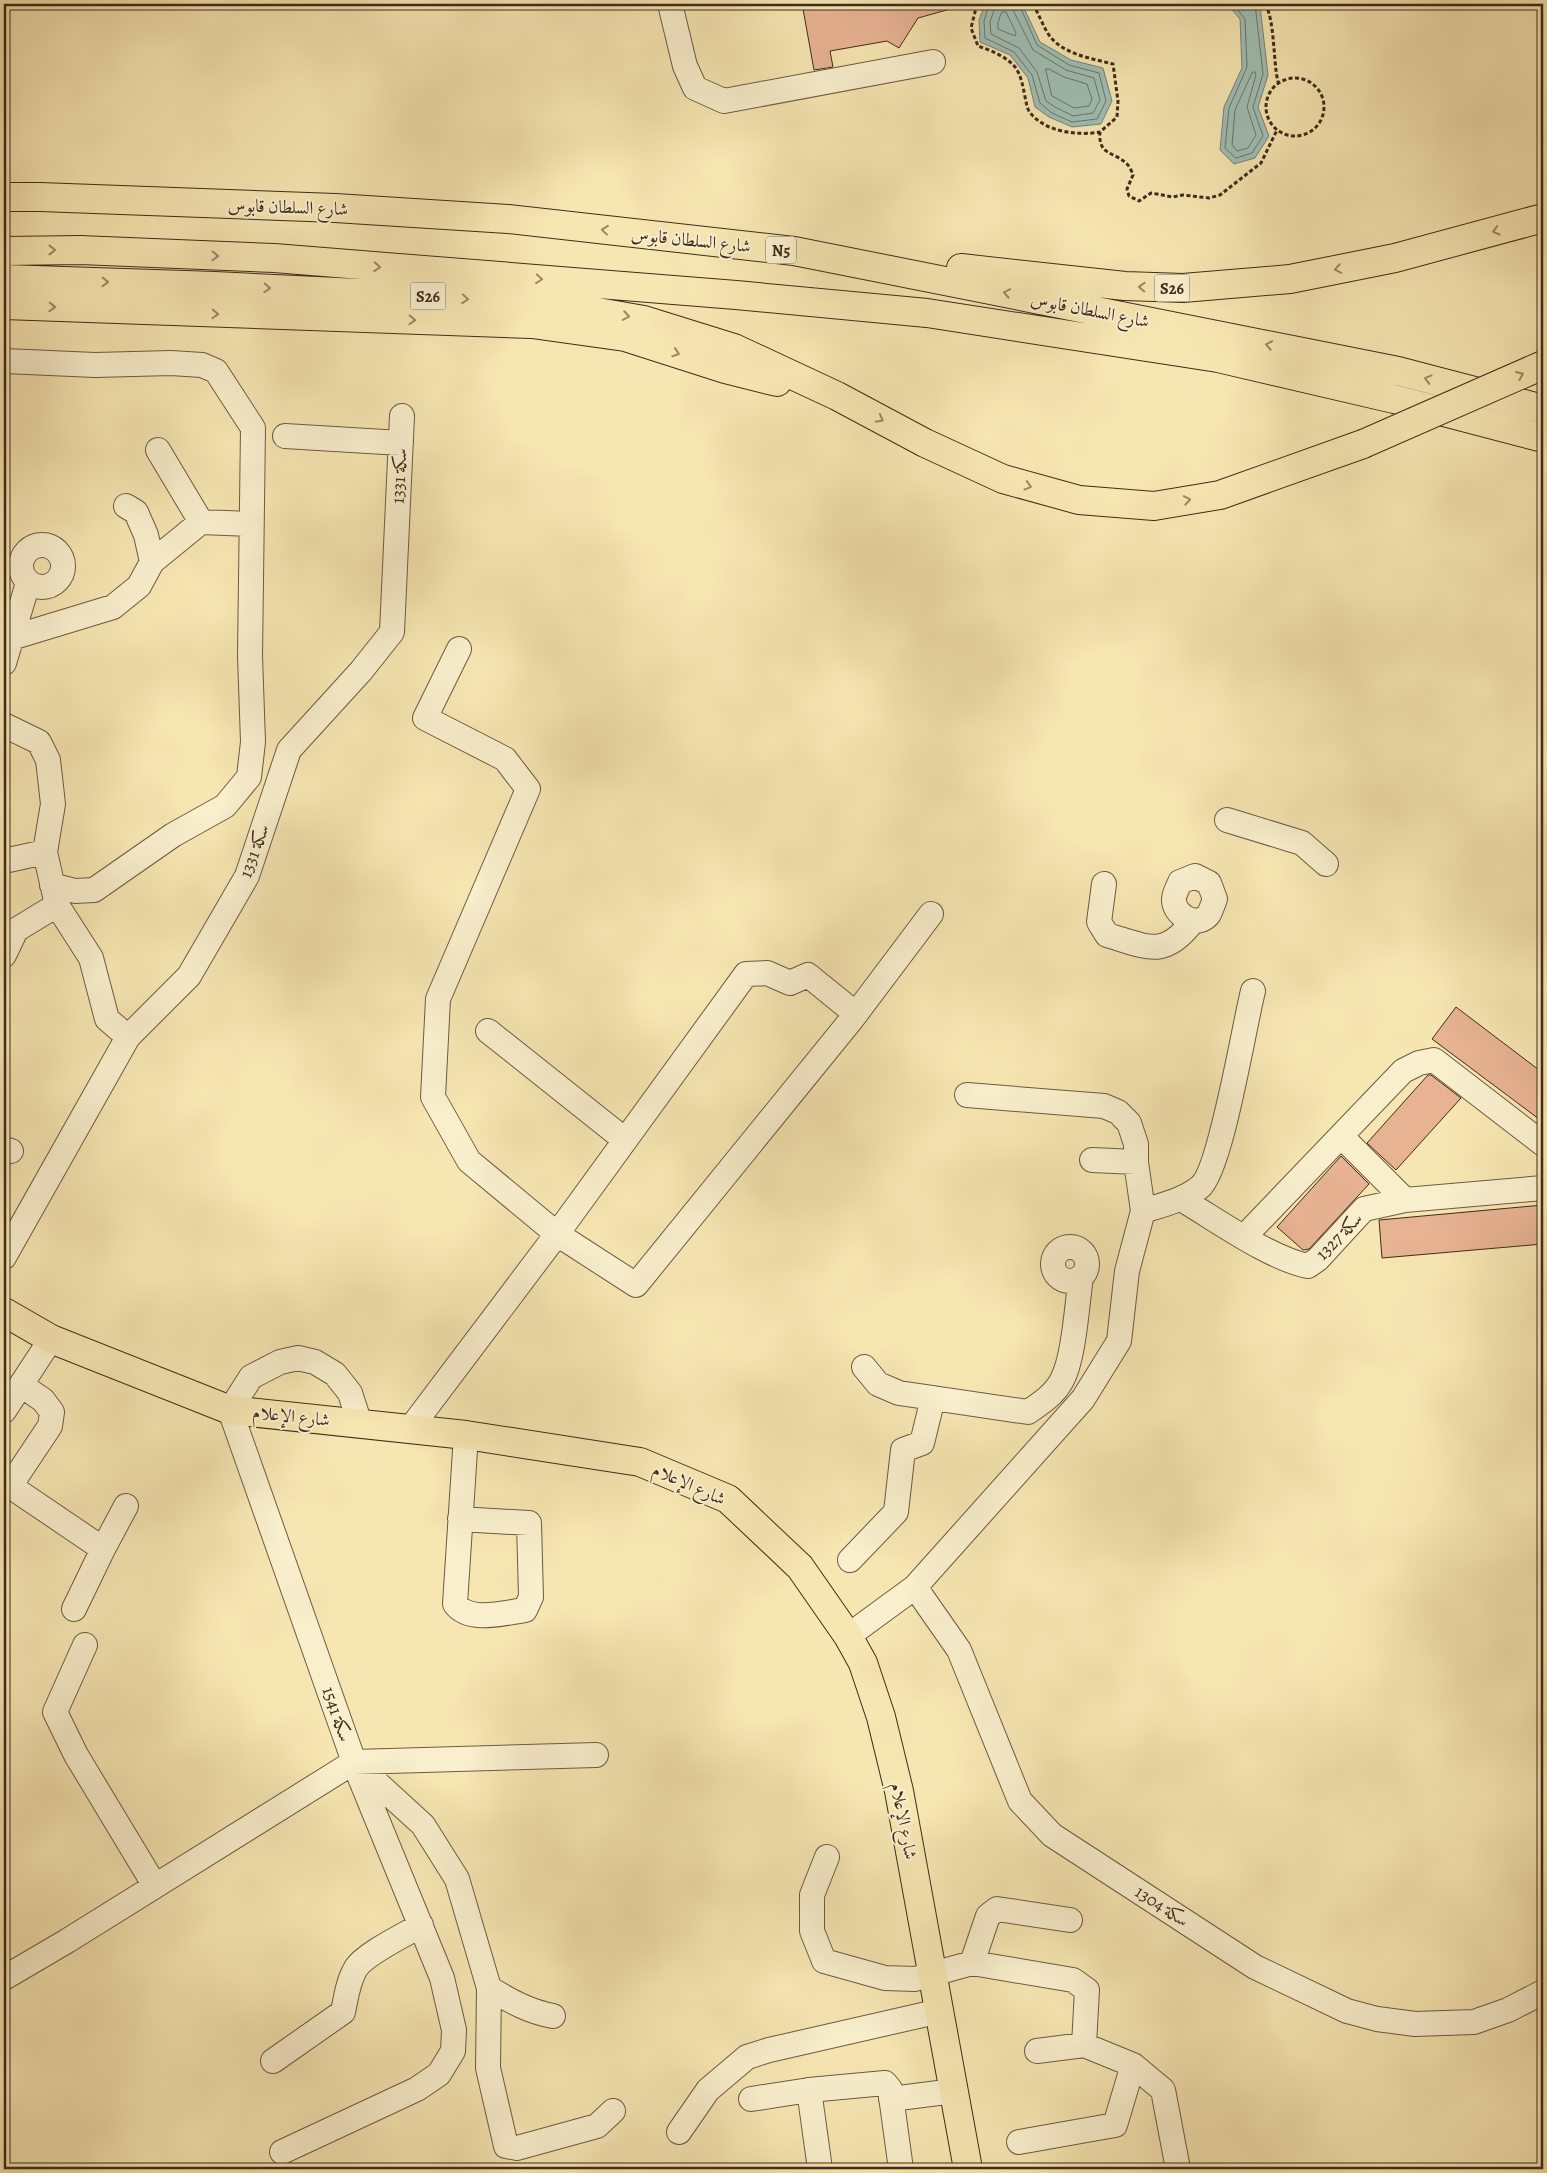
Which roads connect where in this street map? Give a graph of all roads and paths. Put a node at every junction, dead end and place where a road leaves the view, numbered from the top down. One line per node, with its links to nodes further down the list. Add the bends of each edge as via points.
1 (670, 4): 5 (street, via 685,66 695,88 724,101)
2 (977, 4): 8 (path, via 971,28 978,46 1004,58 1017,70 1028,110 1040,121 1066,132)
3 (1033, 4): 8 (path, via 1048,34 1064,49 1113,64 1117,117)
4 (1266, 4): 6 (path)
5 (933, 62)
6 (1278, 82): 7 (path, via 1266,103 1268,119); 7 (path, via 1290,77 1308,79 1321,91 1326,106 1320,123 1308,134 1294,136)
7 (1277, 130): 8 (path, via 1261,163 1220,195 1209,198 1173,197 1151,193 1139,201 1129,196 1127,189 1133,175 1128,165 1106,152 1099,141)
8 (1100, 132)
9 (4, 197): 12 (main road, شارع السلطان قابوس / N5, one-way to 9, via 508,219 335,208)
10 (1543, 218): 12 (main road, S26, one-way to 12, via 1395,258 1290,279 1183,288 1125,286)
11 (4, 251): 21 (main road, شارع السلطان قابوس, one-way to 21, via 80,250 274,258 927,313 1218,358)
12 (794, 251): 18 (main road, شارع السلطان قابوس / N5, one-way to 12, via 1398,371)
13 (4, 279): 17 (main road, S26, one-way to 17, via 215,286 557,305 644,320 734,348)
14 (4, 305): 17 (main road, one-way to 17, via 532,324 625,337 725,369)
15 (4, 360): 26 (street, via 95,365 171,362 202,365 216,371 253,428)
16 (1543, 365): 17 (main road, S26, one-way to 16, bridge, via 925,443 1003,479 1079,500 1154,506 1220,494 1363,444)
17 (837, 396)
18 (1543, 409)
19 (402, 416): 22 (street, سكة 1331)
20 (285, 436): 22 (street)
21 (1543, 438)
22 (401, 443): 45 (street, سكة 1331, via 392,632 361,671 288,750 247,876 189,976)
23 (158, 450): 25 (street)
24 (126, 506): 27 (street, via 136,512 146,535)
25 (202, 522): 26 (street); 27 (street)
26 (252, 524): 38 (street, via 250,656 253,742 249,777 225,806 173,835 94,890)
27 (152, 562): 29 (street, via 139,586 113,607)
28 (28, 582): 29 (street)
29 (11, 638): 31 (street)
30 (459, 649): 56 (street, via 426,718 505,760 528,789 438,999 433,1097 469,1161)
31 (4, 663)
32 (4, 725): 34 (street, via 39,742 48,760 53,804)
33 (1227, 820): 36 (street, via 1302,843)
34 (45, 852): 35 (street); 38 (street)
35 (4, 861)
36 (1326, 864)
37 (1104, 884): 40 (street, via 1099,922 1107,935 1149,948 1165,946 1180,938)
38 (54, 895): 41 (street, via 16,930); 45 (street, via 91,958 107,1019)
39 (931, 914): 43 (street)
40 (1193, 921)
41 (4, 955)
42 (1253, 991): 53 (street, via 1212,1168 1201,1186)
43 (856, 1014): 48 (street, via 808,975 790,983 767,973 746,974); 56 (street, via 636,1285)
44 (488, 1031): 48 (street)
45 (128, 1037): 58 (street, سكة 1331)
46 (968, 1095): 51 (street, via 1104,1106 1118,1112 1129,1123 1136,1144)
47 (1341, 1136): 49 (street, via 1403,1071 1434,1060); 54 (street); 57 (street)
48 (625, 1140): 56 (street)
49 (1543, 1144)
50 (1092, 1160): 51 (street)
51 (1136, 1162): 55 (street)
52 (1543, 1188): 54 (street, سكة 1327)
53 (1181, 1199): 55 (street); 57 (street, سكة 1327)
54 (1405, 1200): 57 (street, سكة 1327, via 1364,1209 1318,1260 1308,1266 1293,1263)
55 (1143, 1211): 74 (street, via 1127,1271 1118,1341 1084,1399)
56 (557, 1234): 68 (street)
57 (1244, 1237)
58 (4, 1257)
59 (1081, 1277): 64 (street, via 1068,1368 1061,1382 1042,1403 1028,1412)
60 (4, 1312): 61 (main road, شارع الإعلام)
61 (51, 1339): 63 (street); 65 (main road, شارع الإعلام)
62 (864, 1367): 64 (street, via 878,1384 899,1392)
63 (21, 1384): 66 (street); 72 (street, via 43,1400 52,1412 50,1426 10,1486)
64 (933, 1398): 73 (street, via 922,1444 903,1450 896,1512)
65 (230, 1410): 67 (main road, شارع الإعلام); 67 (street, via 252,1377 280,1362 298,1358 315,1362 335,1374 350,1393); 79 (street, سكة 1541)
66 (4, 1411)
67 (360, 1424): 68 (main road, شارع الإعلام)
68 (410, 1429): 69 (main road, شارع الإعلام)
69 (466, 1435): 71 (street); 76 (main road, شارع الإعلام, via 640,1462 728,1499 800,1566)
70 (126, 1506): 72 (street)
71 (460, 1519): 71 (street, via 455,1604 461,1612 472,1616 525,1610 531,1597 529,1522)
72 (103, 1549): 75 (street)
73 (850, 1560)
74 (915, 1587): 76 (street); 88 (street, سكة 1304, via 959,1650 1020,1801 1052,1835 1255,1967 1347,2011 1416,2024 1474,2022 1508,2010)
75 (74, 1609)
76 (848, 1636): 85 (main road, شارع الإعلام, via 863,1663 899,1791)
77 (85, 1645): 81 (street, via 55,1712 76,1755)
78 (596, 1755): 79 (street)
79 (354, 1762): 81 (street); 83 (street); 87 (street, سكة 1541, via 422,1825 457,1879)
80 (827, 1857): 85 (street, via 812,1895 812,1931 824,1961 885,1978 914,1979)
81 (155, 1886): 86 (street)
82 (1070, 1920): 84 (street, via 997,1909 988,1916)
83 (421, 1925): 93 (street, via 374,1952 356,1967 343,2012); 102 (street, via 442,1978 454,2030 453,2051 440,2074 417,2089)
84 (972, 1963): 85 (street); 91 (street, via 1073,1980 1087,1990)
85 (932, 1974): 89 (main road, شارع الإعلام)
86 (4, 1978)
87 (489, 1988): 90 (street, via 511,2002); 99 (street, سكة 1541, via 488,2068 506,2146 517,2148 597,2126)
88 (1543, 1992)
89 (940, 2011): 96 (main road, شارع الإعلام); 100 (street, via 747,2057 708,2090)
90 (554, 2016)
91 (1084, 2044): 92 (street); 94 (street)
92 (1037, 2051)
93 (273, 2061)
94 (1134, 2065): 101 (street, via 1115,2125); 106 (street, via 1163,2090)
95 (809, 2090): 97 (street); 98 (street, via 885,2083 890,2089); 103 (street)
96 (954, 2091): 98 (street); 105 (main road, شارع الإعلام)
97 (751, 2099)
98 (891, 2099): 104 (street)
99 (613, 2111)
100 (679, 2132)
101 (1019, 2142)
102 (282, 2152)
103 (820, 2169)
104 (901, 2169)
105 (968, 2169)
106 (1178, 2169)

